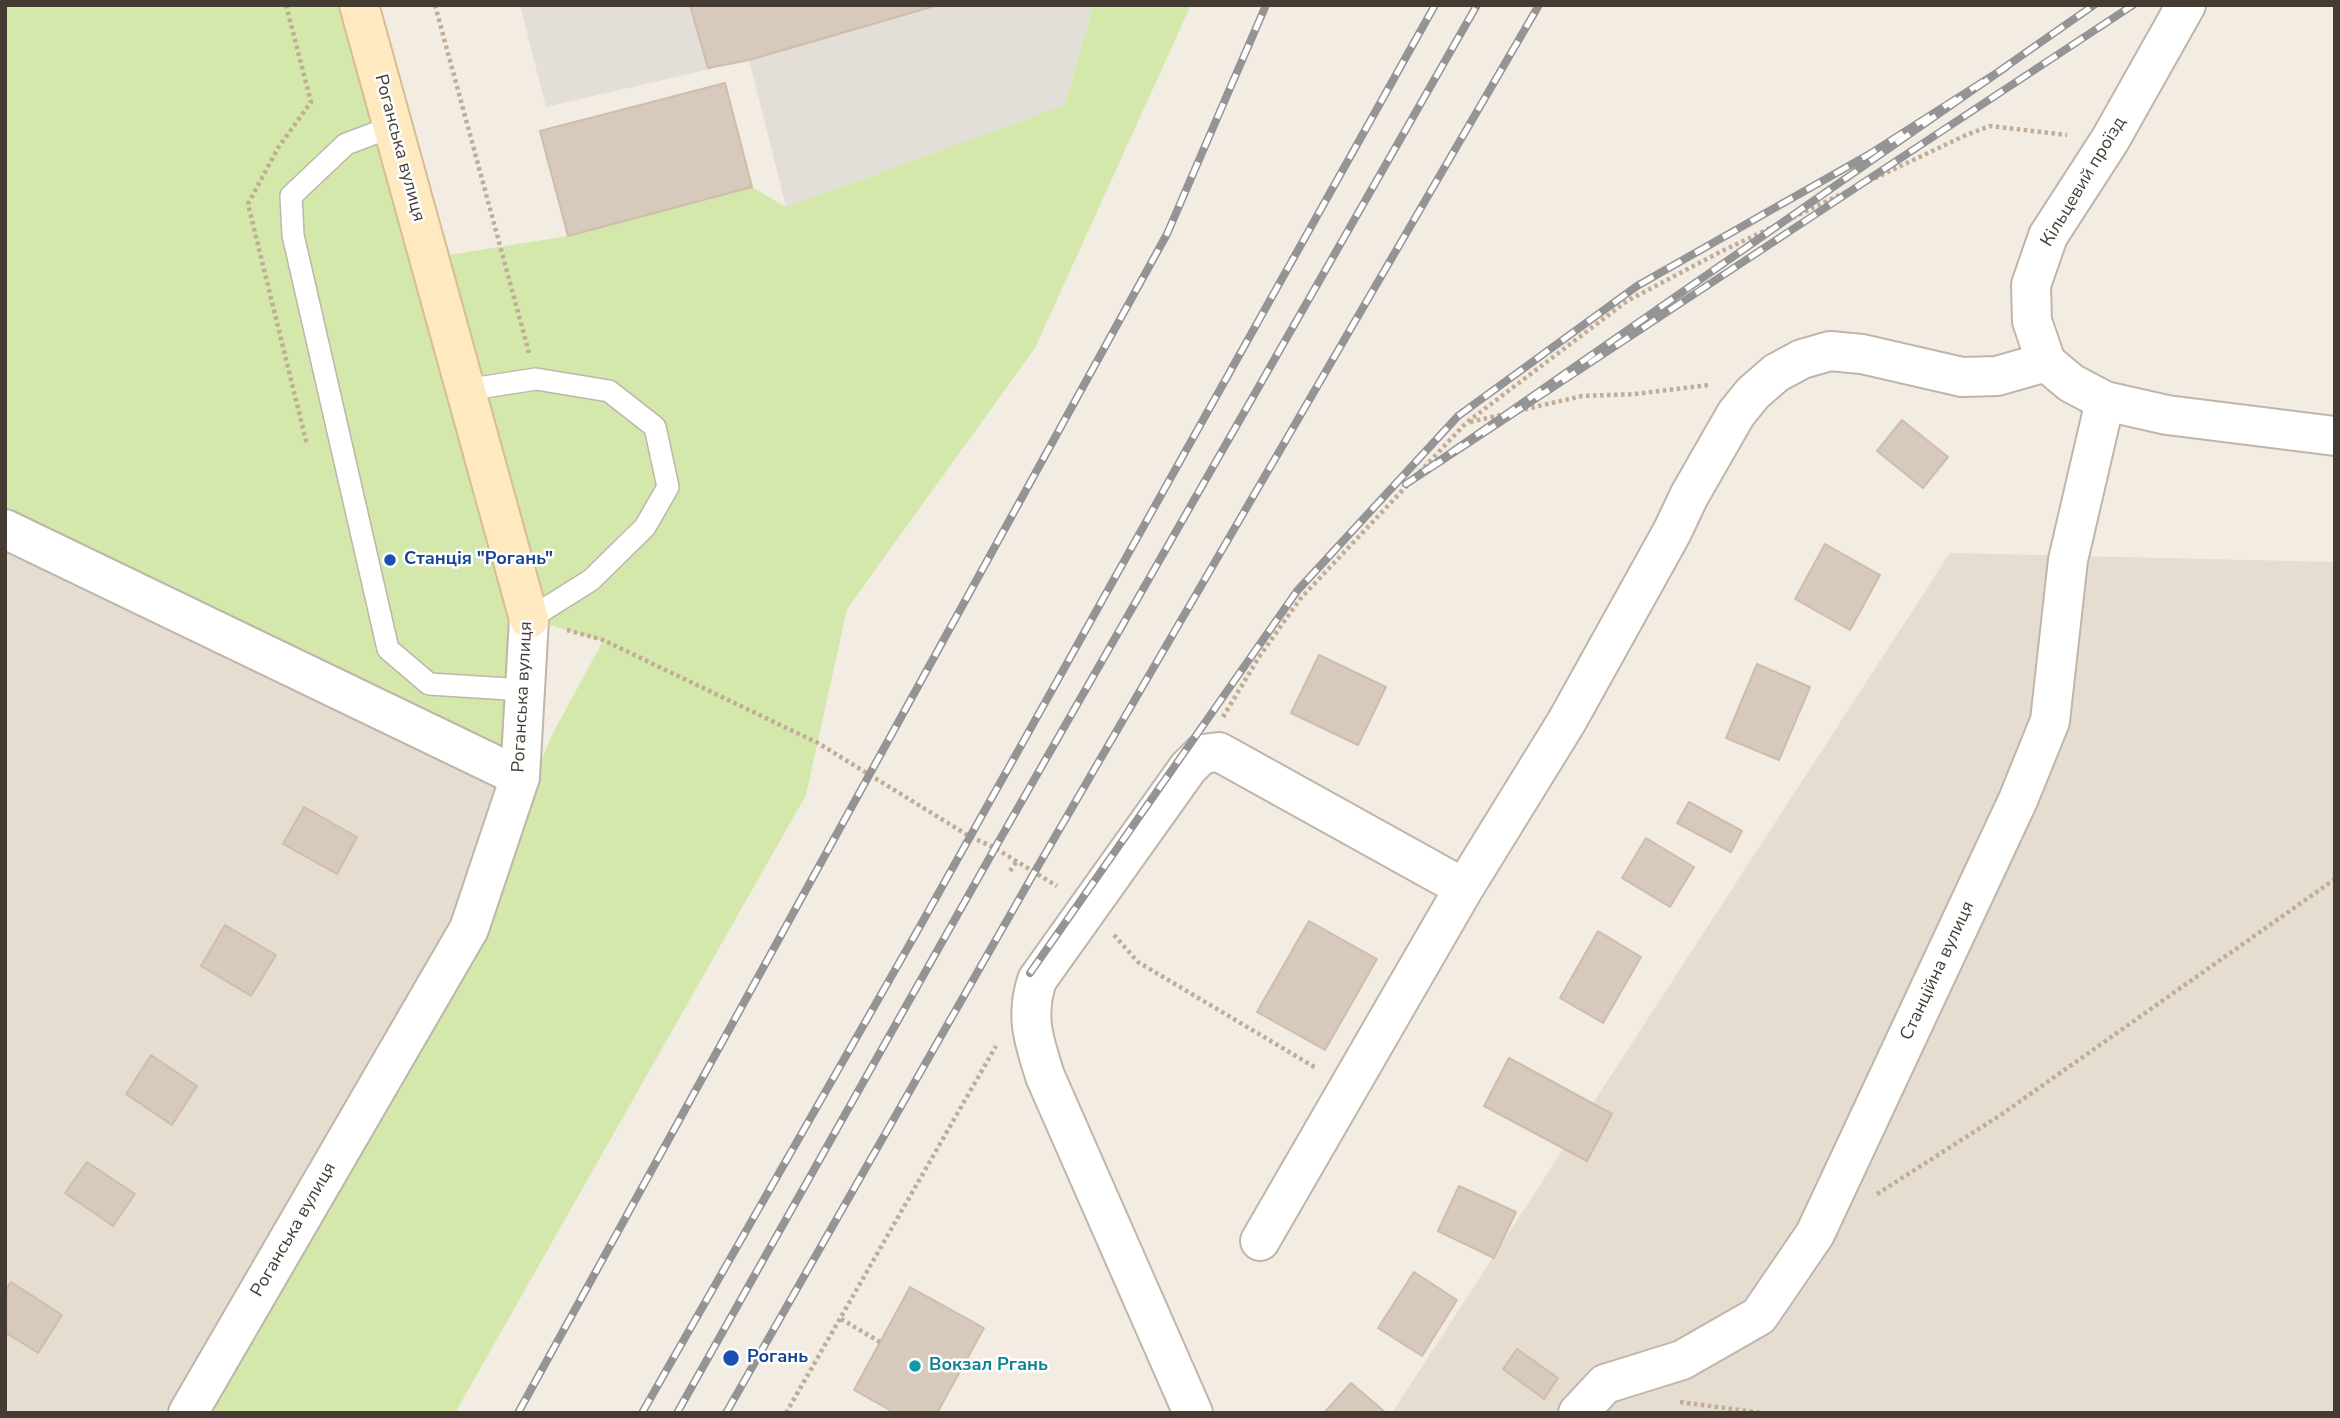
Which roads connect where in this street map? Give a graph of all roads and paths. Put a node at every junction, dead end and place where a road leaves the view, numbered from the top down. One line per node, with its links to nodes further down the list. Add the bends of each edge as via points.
1 (359, 5): 4 (main road, Роганська вулиця)
2 (435, 5): 7 (path)
3 (2186, 5): 5 (street, Кільцевий проїзд)
4 (394, 126): 9 (main road, Роганська вулиця); 15 (lane, via 346,144 291,196 293,235 388,649 429,684)
5 (2110, 140): 6 (street, Кільцевий проїзд, via 2048,236 2031,285 2032,321); 11 (path, via 1990,126 1966,135 1627,301)
6 (2046, 362): 10 (street, via 2071,383); 21 (street, via 1997,376 1962,377 1830,351 1784,368 1753,393 1689,496 1567,721)
7 (536, 379): 9 (lane); 14 (lane, via 610,391 655,427 668,487 645,527 591,579)
8 (1714, 384): 11 (path, via 1582,396)
9 (465, 390): 14 (main road, Роганська вулиця)
10 (2105, 401): 12 (street, via 2166,415); 32 (street, Станційна вулиця, via 2068,560 2050,721 2018,800 1815,1234 1759,1316 1682,1360 1605,1384)
11 (1466, 423): 16 (path, via 1300,599 1259,657)
12 (2335, 436)
13 (5, 529): 17 (street)
14 (529, 619): 15 (street, Роганська вулиця); 18 (path, via 603,640 818,743)
15 (525, 691): 17 (street, Роганська вулиця)
16 (1202, 754): 21 (street, via 1219,752); 22 (street)
17 (520, 777): 29 (street, Роганська вулиця, via 469,929)
18 (1017, 862): 19 (path); 22 (path)
19 (1010, 871)
20 (2335, 879): 25 (path, via 2002,1114)
21 (1464, 888): 24 (street)
22 (1088, 906): 24 (path, via 1138,962); 31 (street, via 1037,980 1031,1000 1031,1031 1045,1076)
23 (999, 1040): 27 (path)
24 (1349, 1088): 26 (street)
25 (1874, 1196)
26 (1260, 1241)
27 (841, 1319): 28 (path); 30 (path)
28 (880, 1342)
29 (188, 1413)
30 (786, 1413)
31 (1193, 1413)
32 (1578, 1413)

